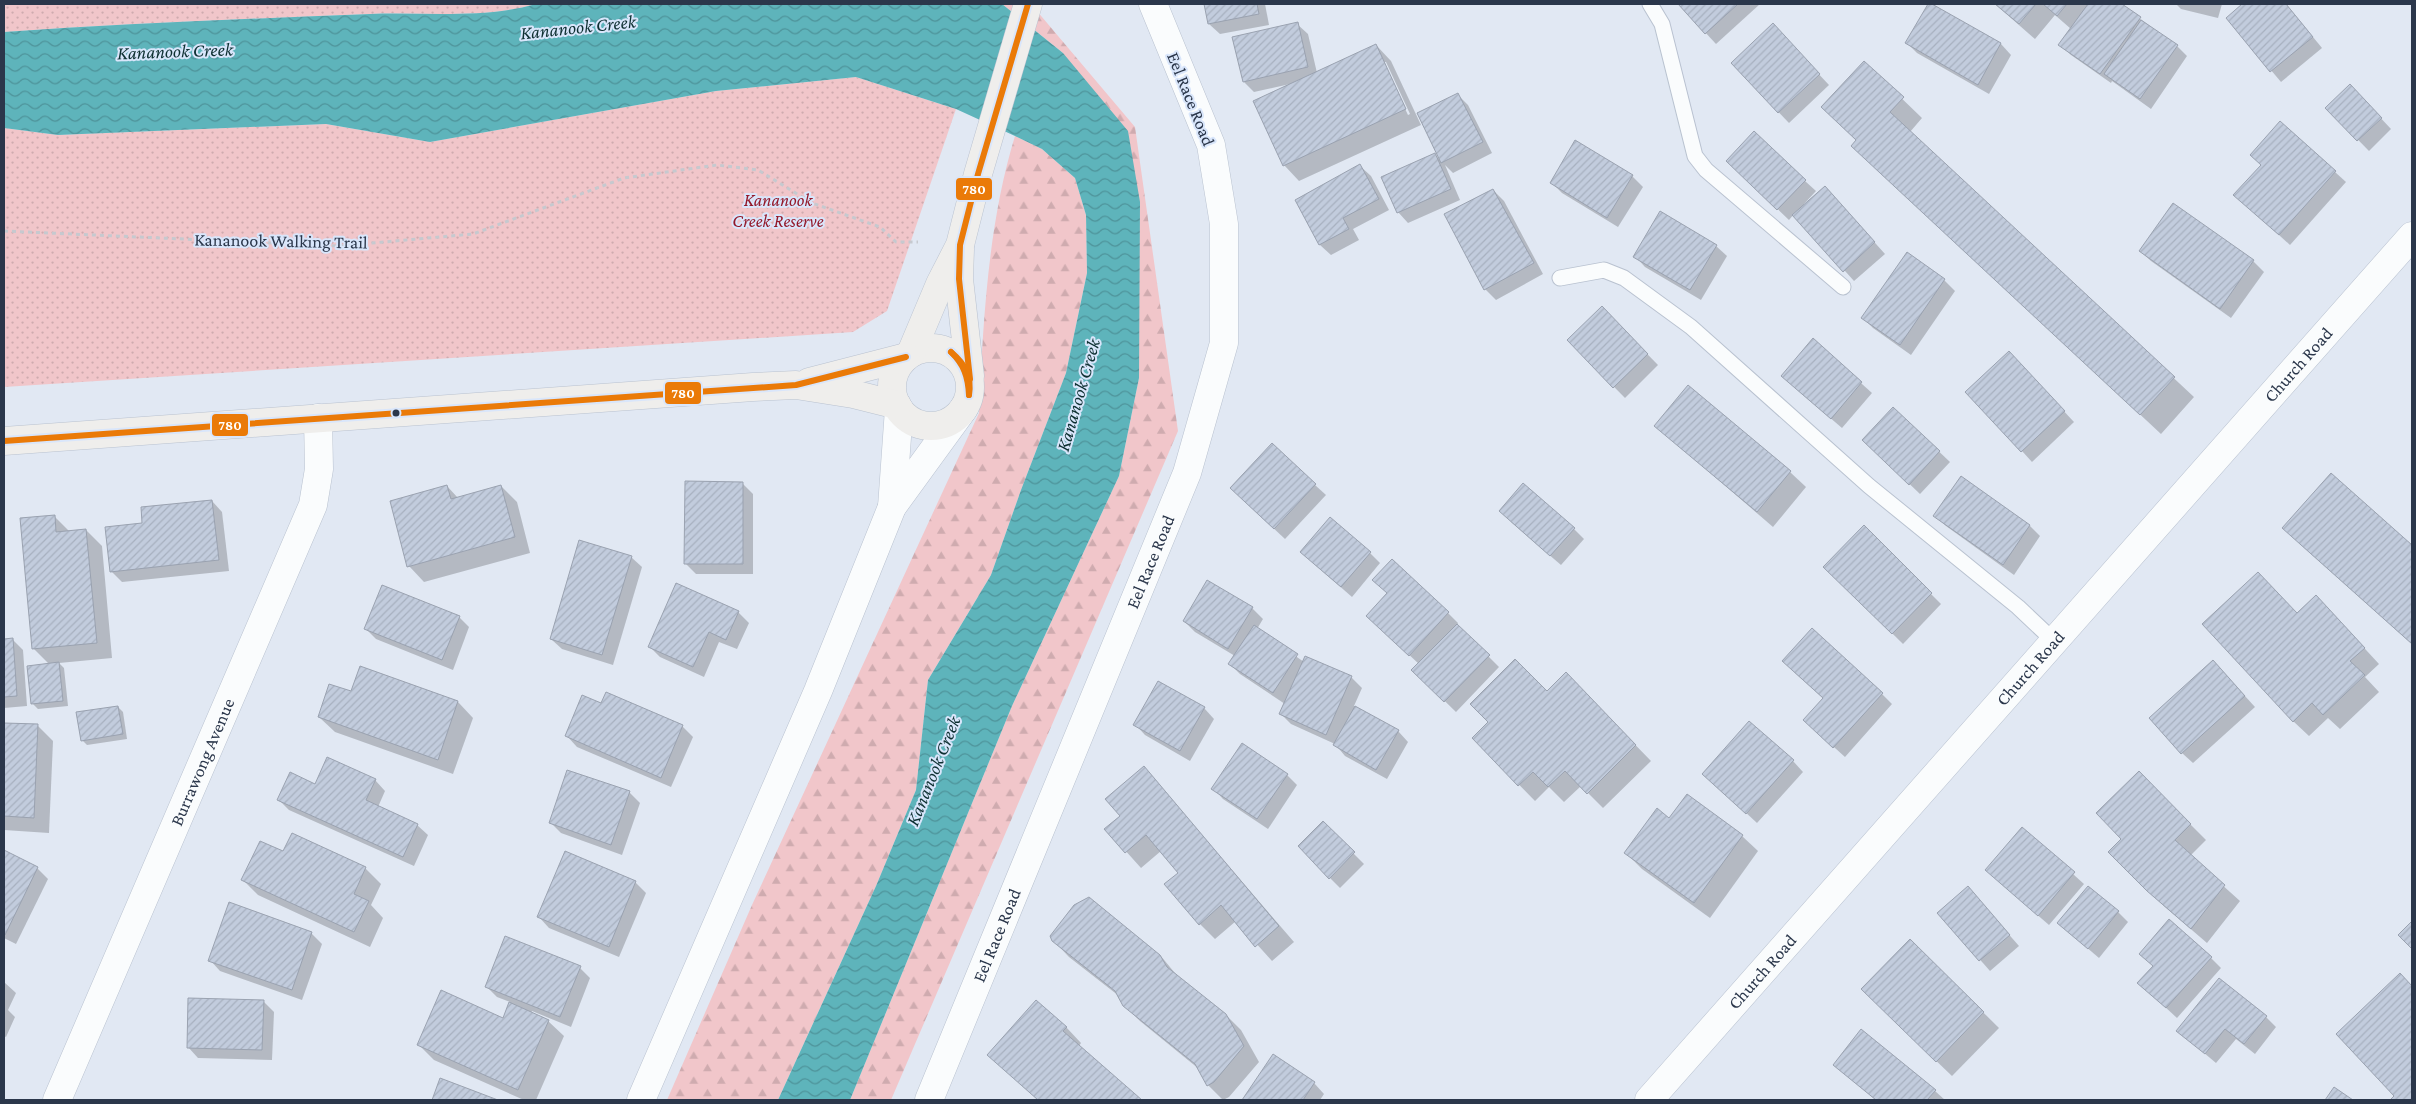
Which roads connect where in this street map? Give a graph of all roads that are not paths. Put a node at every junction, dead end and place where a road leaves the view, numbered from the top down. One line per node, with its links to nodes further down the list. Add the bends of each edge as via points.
1 (1028, 4): 5 (street)
2 (1153, 4): 19 (street, Eel Race Road, via 1211,145 1224,224 1224,343 1187,473)
3 (1650, 4): 7 (lane, via 1662,24 1696,156 1706,170)
4 (2412, 236): 16 (street, Church Road)
5 (960, 245): 8 (street); 9 (street, via 959,279)
6 (1560, 278): 16 (lane, via 1604,270 1624,278 1691,327 1869,486 2018,607)
7 (1843, 287)
8 (908, 355): 9 (street, via 935,347 951,352 963,364); 10 (street); 11 (street, via 892,380 893,397)
9 (970, 379): 12 (street, via 969,399)
10 (796, 385): 11 (street, via 852,394); 13 (street)
11 (898, 407): 12 (street, via 919,424 936,426 952,420); 15 (street)
12 (964, 408): 15 (street)
13 (318, 418): 14 (street); 17 (street, Burrawong Avenue, via 319,469 314,505)
14 (4, 441)
15 (892, 507): 18 (street, via 818,691)
16 (2054, 641): 20 (street, Church Road)
17 (57, 1100)
18 (641, 1100)
19 (929, 1100)
20 (1649, 1100)

